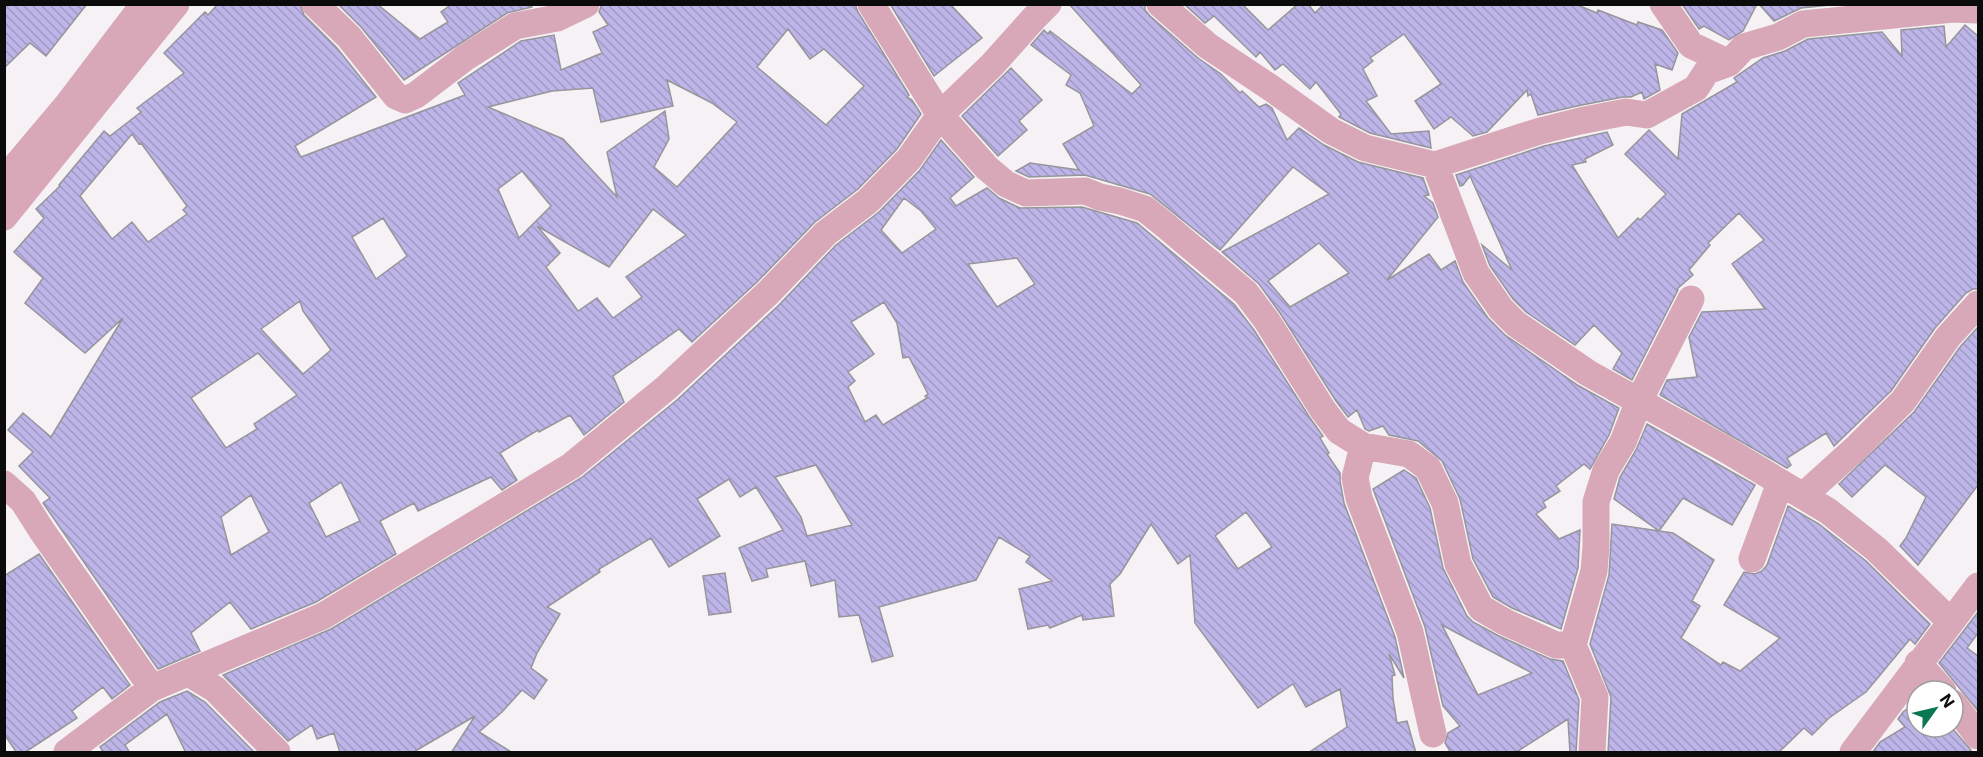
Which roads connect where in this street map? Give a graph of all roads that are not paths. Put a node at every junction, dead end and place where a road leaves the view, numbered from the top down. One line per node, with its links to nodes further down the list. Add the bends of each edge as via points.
1 (177, 4): 14 (street)
2 (315, 4): 3 (street, via 349,37 396,96 405,100 515,26 557,18)
3 (586, 4)
4 (871, 4): 11 (street)
5 (1048, 4): 11 (street)
6 (1160, 4): 12 (street, via 1208,46 1331,131 1365,147)
7 (1663, 4): 10 (street, via 1691,45)
8 (135, 8): 13 (street, via 68,104)
9 (1978, 10): 10 (street, via 1803,24 1778,37 1744,47)
10 (1729, 63): 12 (street, via 1707,71 1696,88 1647,115 1626,112 1540,131)
11 (940, 115): 18 (street, via 1006,184 1026,193 1084,191 1145,209 1246,293 1339,431); 27 (street, via 909,159 868,201 826,233 666,388 572,466 323,616)
12 (1435, 165): 17 (street, via 1476,273 1501,309 1516,324 1588,373)
13 (4, 180)
14 (4, 217)
15 (1691, 299): 17 (street)
16 (1978, 304): 21 (street, via 1948,337 1903,401)
17 (1639, 401): 19 (street); 25 (street, via 1623,442 1606,470 1596,502 1594,571)
18 (1363, 446): 25 (street, via 1409,454 1428,468 1445,502 1458,564 1481,608 1556,645); 31 (street, via 1355,478 1359,498 1410,632)
19 (1780, 483): 21 (street); 22 (street)
20 (4, 484): 29 (street, via 23,501)
21 (1804, 495): 24 (street, via 1876,549)
22 (1752, 559)
23 (1978, 586): 24 (street)
24 (1951, 622): 26 (street)
25 (1573, 645): 35 (street, via 1595,697)
26 (1918, 663): 28 (street); 36 (street)
27 (188, 673): 29 (street); 34 (street, via 215,689)
28 (1932, 679)
29 (152, 688): 33 (street)
30 (1965, 719): 32 (street)
31 (1433, 734)
32 (1978, 736)
33 (67, 753)
34 (277, 753)
35 (1592, 753)
36 (1853, 753)

